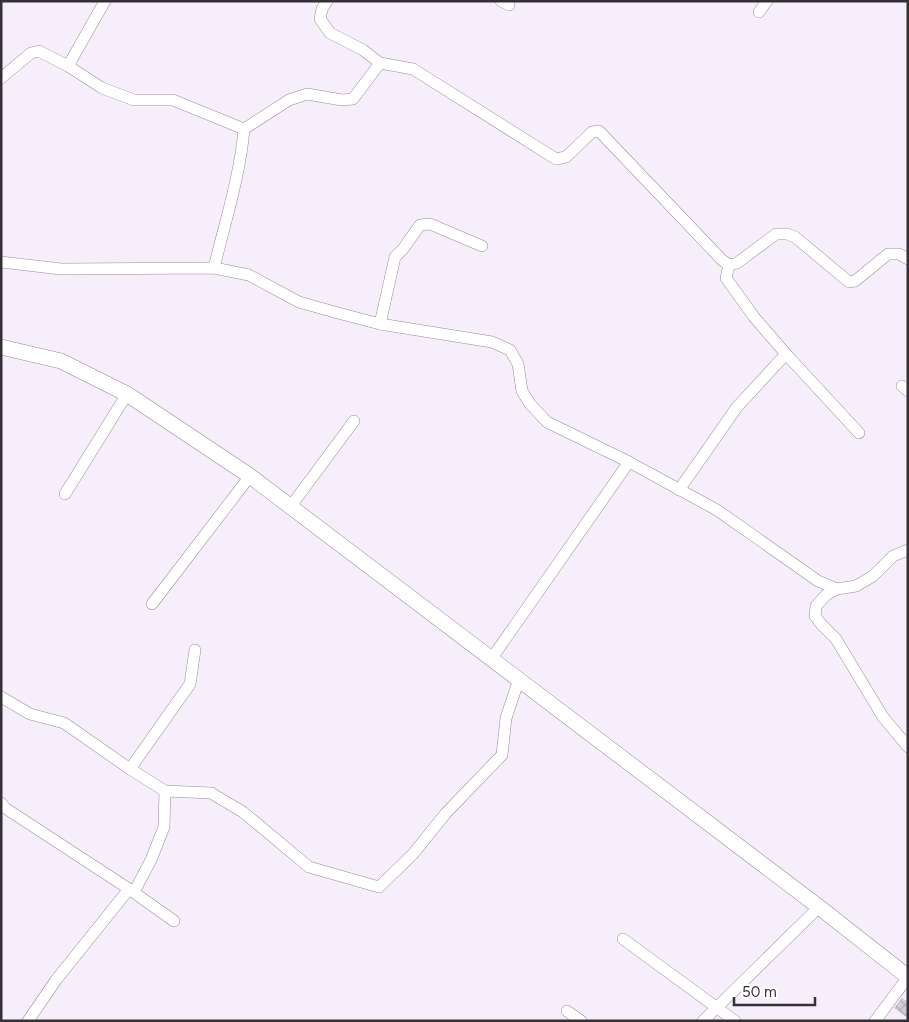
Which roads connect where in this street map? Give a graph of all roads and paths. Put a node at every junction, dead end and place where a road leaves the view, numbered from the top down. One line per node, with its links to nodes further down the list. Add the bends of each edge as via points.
1 (105, 1): 6 (street)
2 (327, 1): 5 (street, via 320,19 330,33)
3 (767, 1): 4 (street)
4 (759, 12)
5 (380, 63): 8 (street, via 353,98 342,100 306,94 289,100); 12 (street, via 414,69 556,159 566,157 592,132 599,131)
6 (68, 66): 7 (street, via 39,51 31,53); 8 (street, via 102,88 134,100 173,100)
7 (1, 78)
8 (244, 129): 13 (street, via 237,179)
9 (482, 246): 14 (street, via 430,224 420,225 395,257)
10 (908, 259): 12 (street, via 899,254 888,254 855,281 849,282 795,237 776,234 738,263)
11 (1, 262): 13 (street, via 61,269)
12 (729, 265): 16 (street, via 726,278)
13 (214, 268): 14 (street, via 249,275 299,302)
14 (380, 324): 20 (street, via 492,342 510,350 518,364 522,391 547,422)
15 (1, 348): 17 (street, via 61,361)
16 (786, 354): 19 (street); 22 (street, via 738,407)
17 (127, 394): 21 (street); 23 (street)
18 (354, 421): 24 (street)
19 (859, 433)
20 (629, 462): 22 (street); 29 (street)
21 (250, 476): 24 (street); 27 (street)
22 (679, 490): 26 (street, via 717,510 818,581)
23 (65, 494)
24 (291, 506): 29 (street)
25 (908, 550): 26 (street, via 893,556 873,576 856,586)
26 (837, 589): 32 (street, via 816,606 815,616 836,639 883,718)
27 (152, 604)
28 (195, 650): 33 (street, via 190,684)
29 (492, 658): 30 (street)
30 (519, 679): 34 (street, via 506,718 502,755 446,813 413,854 378,887 309,867 243,812 211,793); 37 (street)
31 (1, 696): 33 (street, via 30,714 64,723)
32 (908, 747)
33 (130, 769): 34 (street)
34 (165, 791): 36 (street, via 164,827 151,860)
35 (1, 803): 36 (street)
36 (132, 890): 38 (street); 43 (street, via 56,980)
37 (819, 907): 40 (street); 41 (street)
38 (174, 921)
39 (623, 939): 41 (street)
40 (908, 977): 47 (street)
41 (716, 1006): 45 (street); 46 (street)
42 (566, 1011): 44 (street)
43 (28, 1021)
44 (581, 1021)
45 (703, 1021)
46 (735, 1021)
47 (875, 1021)

